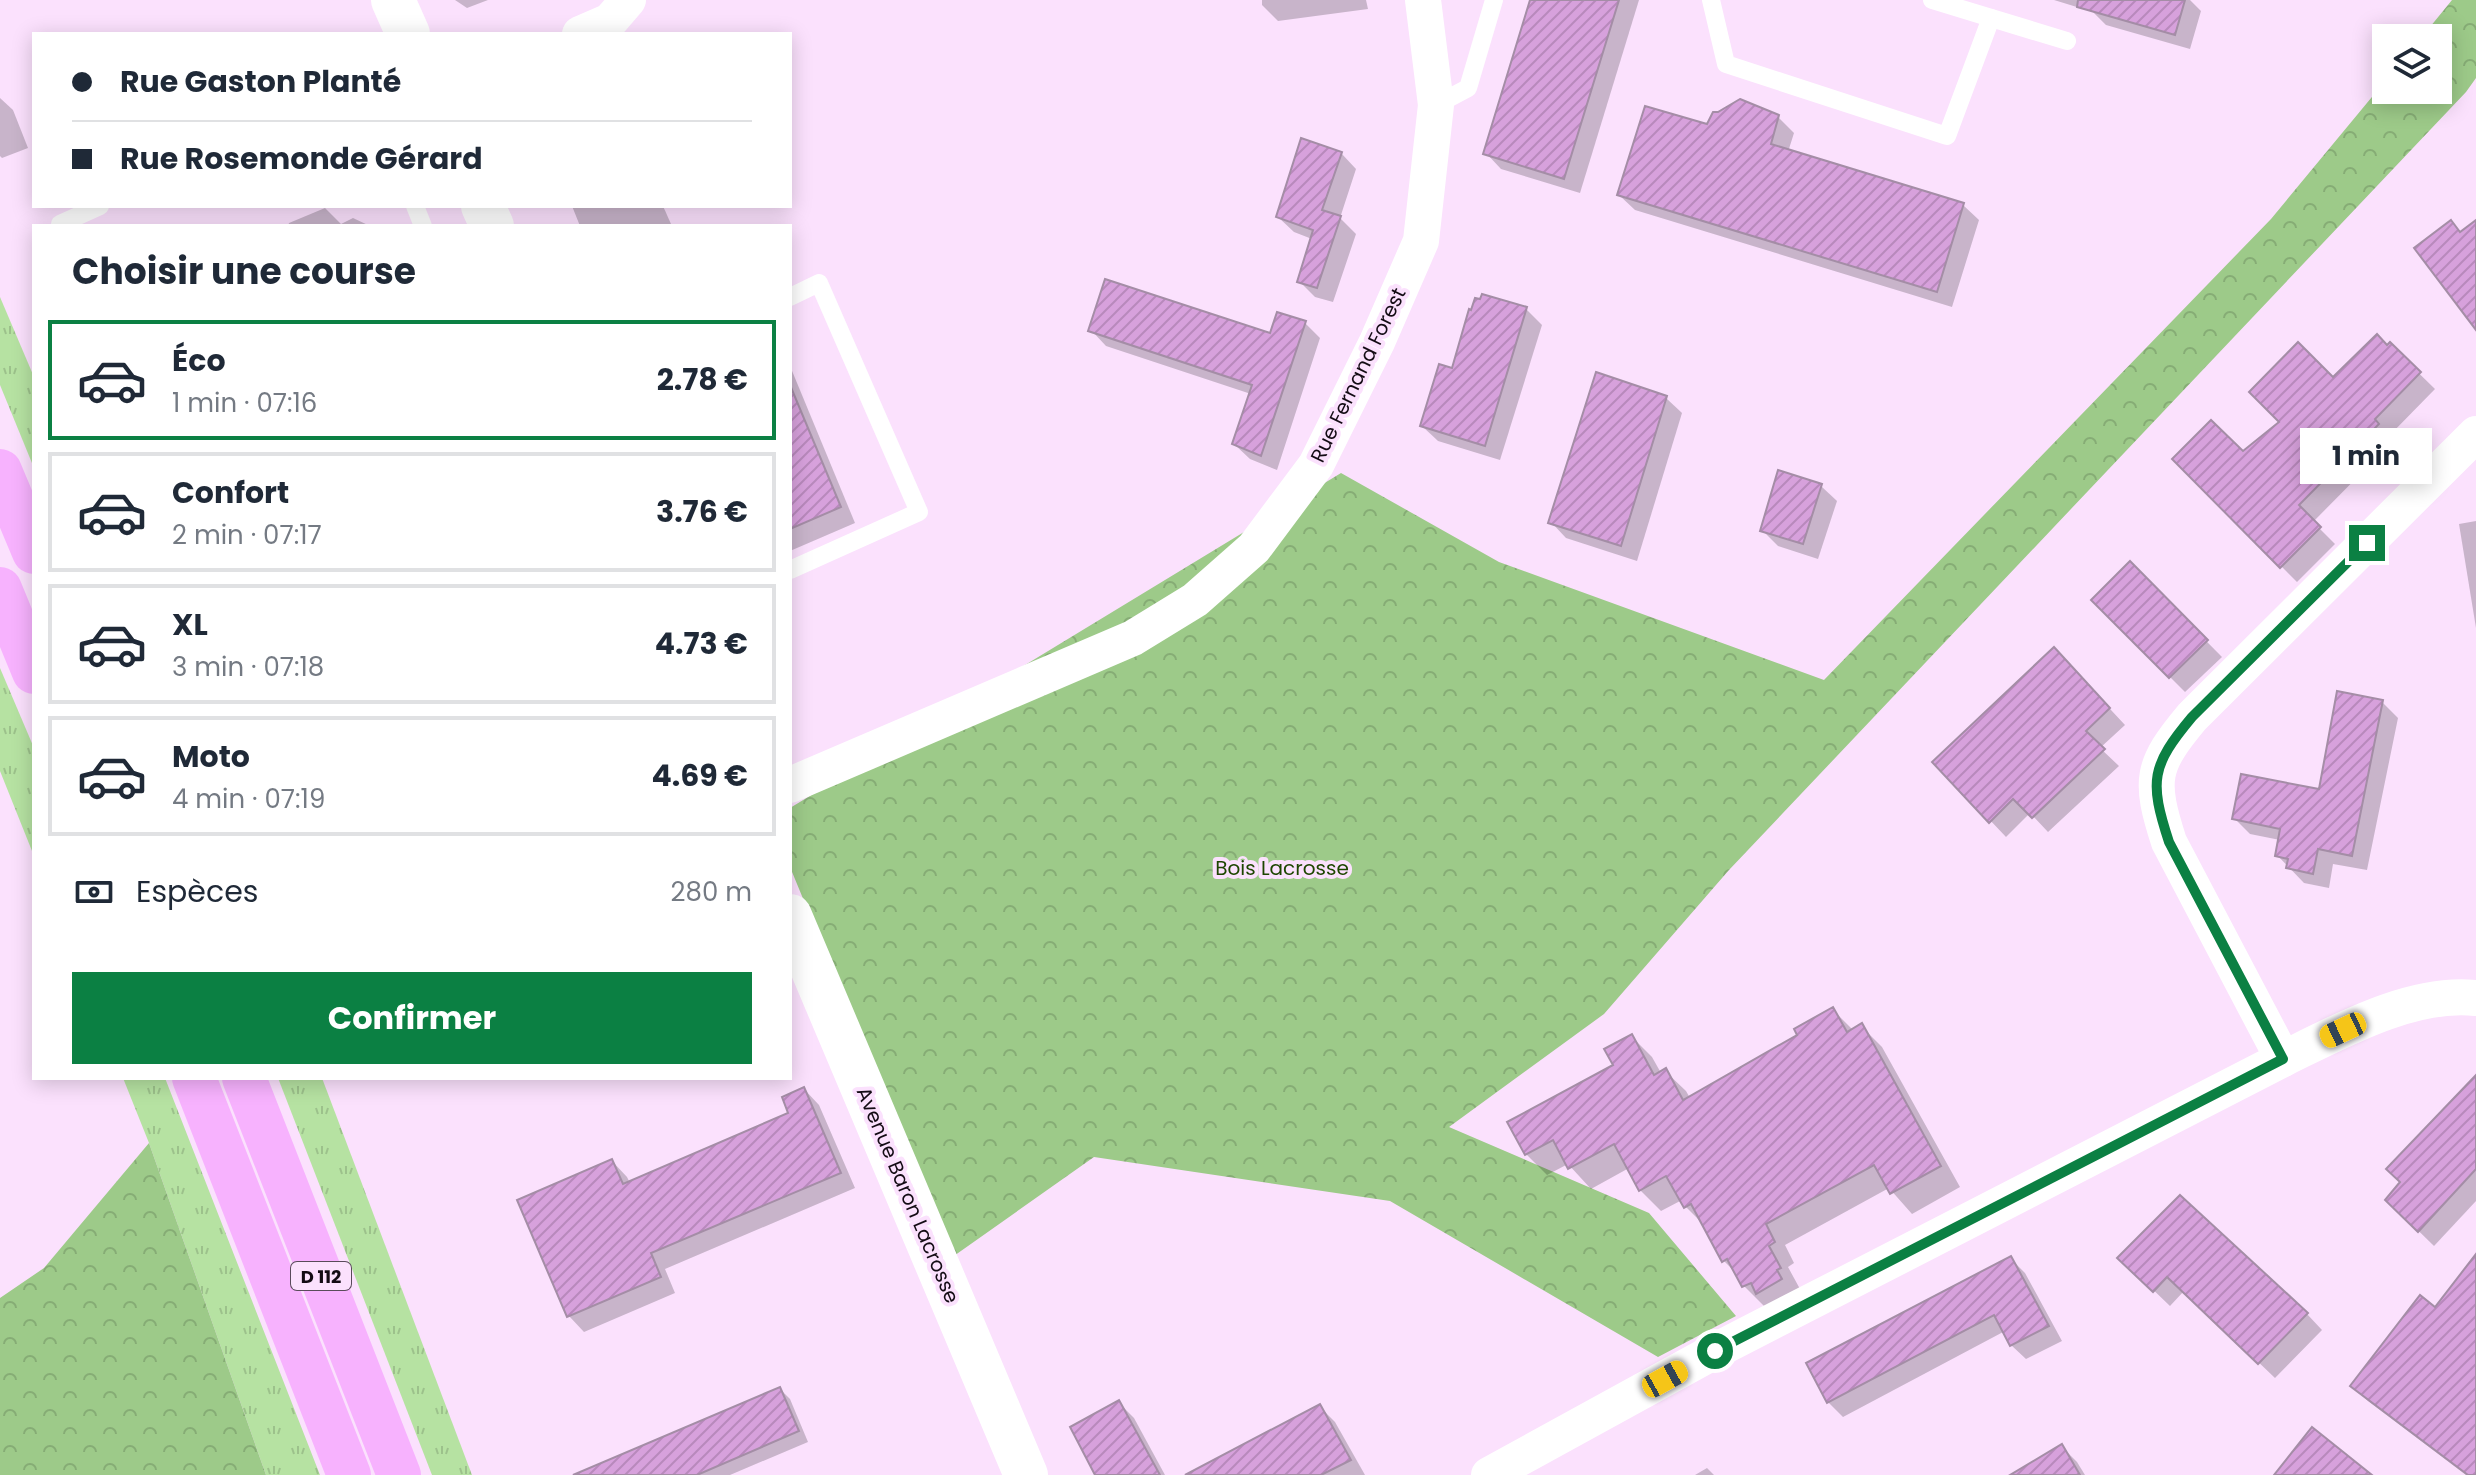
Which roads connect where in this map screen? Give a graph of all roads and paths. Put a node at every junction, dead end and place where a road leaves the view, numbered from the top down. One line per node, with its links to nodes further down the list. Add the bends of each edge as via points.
1 (393, 0): 8 (street)
2 (628, 0): 9 (street, via 610,21)
3 (1423, 0): 11 (street, Rue Fernand Forest)
4 (1494, 0): 11 (lane, via 1468,88)
5 (1711, 0): 7 (lane, via 1726,64 1947,136)
6 (1932, 0): 7 (lane)
7 (1991, 18): 10 (lane)
8 (407, 32)
9 (585, 32)
10 (2067, 41)
11 (1436, 105): 21 (street, Rue Fernand Forest, via 1421,241 1316,465 1254,548 1195,600 1133,638)
12 (96, 208): 13 (lane)
13 (60, 224)
14 (792, 296): 18 (lane, via 819,283 919,512)
15 (2476, 434): 24 (street, via 2192,717 2168,745 2156,775 2169,842)
16 (0, 471): 17 (highway)
17 (32, 547)
18 (792, 569)
19 (0, 589): 20 (highway)
20 (32, 667)
21 (792, 784)
22 (792, 921): 29 (street, Avenue Baron Lacrosse)
23 (2476, 998): 24 (street, via 2459,996 2399,1008)
24 (2283, 1059): 30 (street, via 1715,1351)
25 (195, 1080): 27 (highway, D 112)
26 (245, 1080): 28 (highway, D 112)
27 (349, 1475)
28 (399, 1475)
29 (1026, 1475)
30 (1489, 1475)

